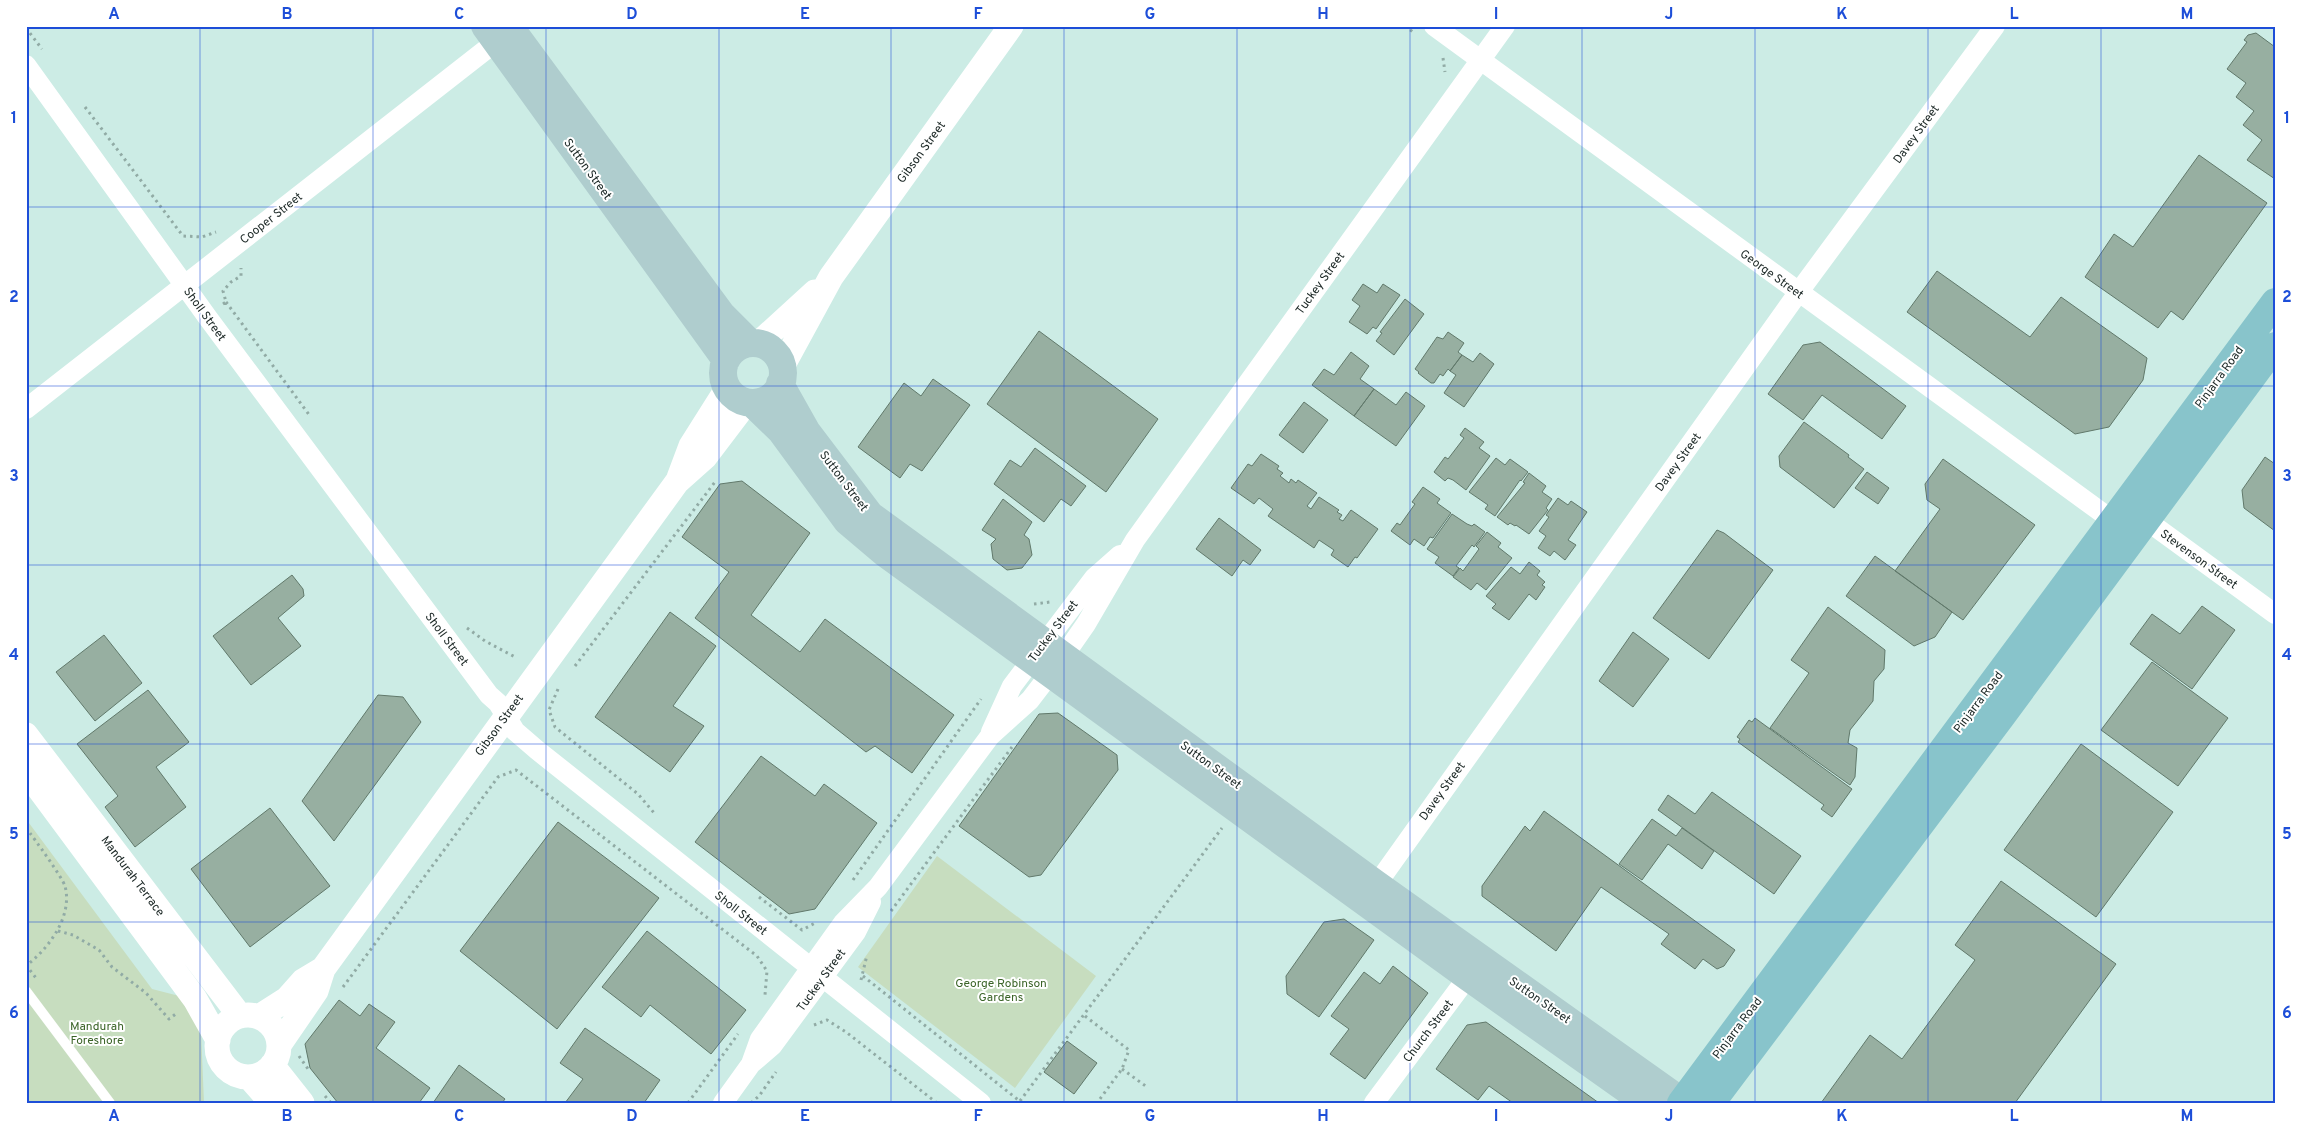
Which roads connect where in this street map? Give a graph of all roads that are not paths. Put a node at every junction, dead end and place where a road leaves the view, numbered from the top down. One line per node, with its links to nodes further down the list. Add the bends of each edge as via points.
1 (1011, 26): 8 (street, Gibson Street)
2 (1505, 26): 6 (street, Tuckey Street)
3 (1995, 26): 10 (street, Davey Street)
4 (503, 30): 9 (street, Cooper Street); 12 (main road, Sutton Street, via 722,315); 14 (main road, Sutton Street)
5 (1427, 32): 6 (street, George Street)
6 (1480, 60): 10 (street, George Street); 21 (street, Tuckey Street, via 1136,540 1094,578)
7 (26, 65): 9 (street, Sholl Street)
8 (831, 278): 12 (street, Gibson Street); 15 (street, Gibson Street)
9 (185, 286): 17 (street, Cooper Street); 22 (street, Sholl Street)
10 (1798, 293): 18 (street, George Street); 25 (street, Davey Street)
11 (2275, 302): 18 (main road, Pinjarra Road)
12 (754, 343): 14 (main road, via 733,351); 15 (main road, via 774,352)
13 (2275, 346): 19 (main road, Pinjarra Road)
14 (726, 360): 16 (main road, via 723,379)
15 (781, 375): 16 (main road, via 776,392 770,398); 21 (main road, Sutton Street, via 807,432 870,515)
16 (742, 398): 21 (main road, Sutton Street, via 781,432 847,520 886,554); 22 (street, Gibson Street, via 691,446 677,482)
17 (26, 409)
18 (2118, 512): 19 (street, Stevenson Street); 35 (main road, Pinjarra Road)
19 (2147, 520): 20 (street, Stevenson Street); 42 (main road, Pinjarra Road)
20 (2275, 614)
21 (1047, 659): 25 (main road, Sutton Street); 25 (main road, Sutton Street, via 1236,808); 28 (street, Tuckey Street, via 1030,700 990,736 878,887 844,923)
22 (506, 716): 27 (street, Gibson Street); 28 (street, Sholl Street, via 515,732)
23 (26, 736): 30 (street, Mandurah Terrace)
24 (26, 771): 31 (street, Mandurah Terrace, via 195,999)
25 (1370, 892): 26 (main road, Sutton Street)
26 (1475, 968): 35 (main road, Sutton Street); 40 (street, Church Street); 41 (main road, Sutton Street)
27 (324, 969): 30 (street, Gibson Street, via 302,981 287,999); 32 (street, Gibson Street)
28 (817, 973): 38 (street, Tuckey Street, via 760,1039 751,1064); 39 (street, Sholl Street)
29 (26, 991): 36 (lane)
30 (250, 1016): 31 (street, via 226,1025); 32 (street, via 273,1027)
31 (218, 1040): 33 (street, via 217,1049 224,1066 231,1072)
32 (283, 1054): 33 (street, via 258,1075); 34 (street)
33 (249, 1077): 37 (street)
34 (313, 1098)
35 (1682, 1102)
36 (110, 1103)
37 (272, 1103)
38 (723, 1103)
39 (981, 1103)
40 (1374, 1103)
41 (1646, 1103)
42 (1711, 1103)

